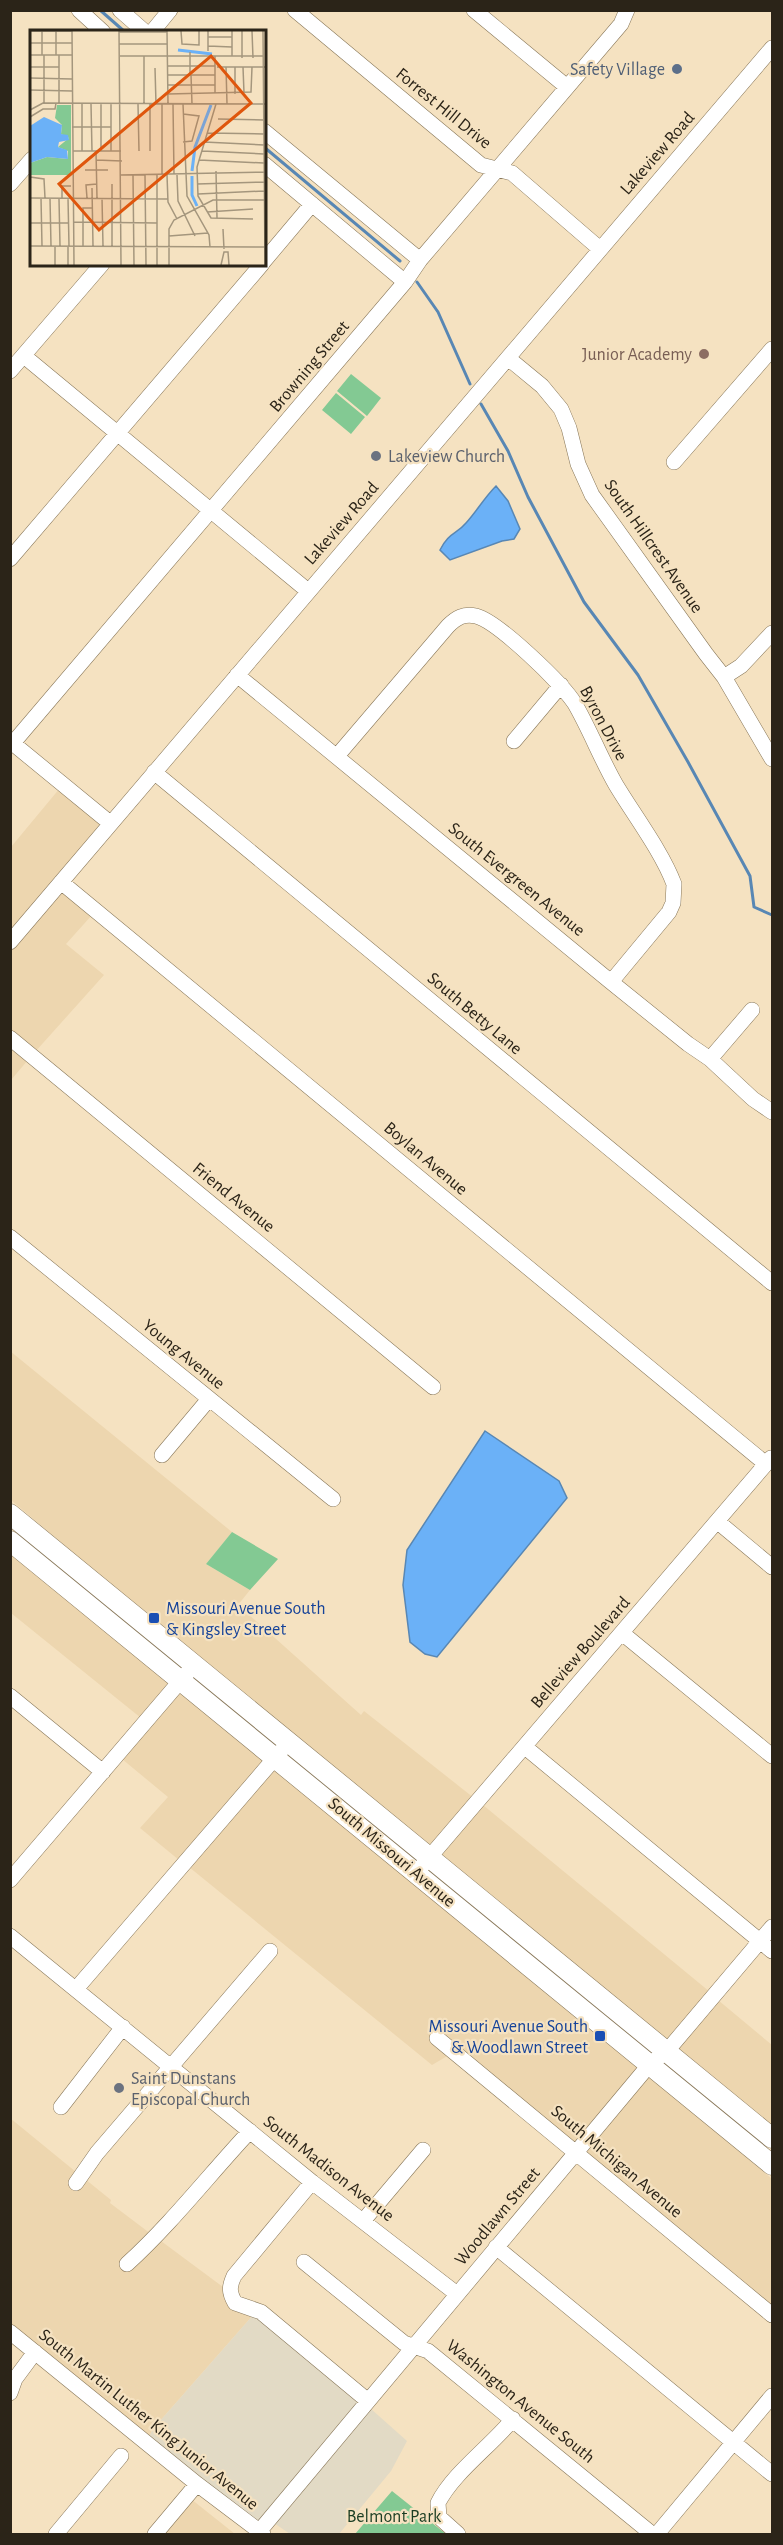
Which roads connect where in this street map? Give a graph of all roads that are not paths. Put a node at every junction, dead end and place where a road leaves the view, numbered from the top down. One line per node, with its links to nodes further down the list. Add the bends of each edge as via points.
1 (79, 10): 7 (street)
2 (120, 10): 8 (street)
3 (170, 10): 9 (street)
4 (295, 10): 15 (street, Forrest Hill Drive, via 481,165)
5 (474, 10): 11 (street)
6 (627, 10): 11 (street, Browning Street, via 621,24)
7 (101, 30)
8 (143, 30)
9 (154, 30)
10 (772, 48): 18 (street, Lakeview Road)
11 (567, 87): 15 (street, Browning Street)
12 (266, 132): 20 (street)
13 (30, 161): 16 (street)
14 (266, 166): 17 (street)
15 (497, 169): 18 (street, Forrest Hill Drive, via 512,173); 20 (street, Browning Street)
16 (10, 184)
17 (312, 204): 19 (street); 23 (street)
18 (600, 249): 26 (street, Lakeview Road)
19 (266, 259)
20 (420, 260): 23 (street, Browning Street)
21 (100, 266): 25 (street)
22 (260, 266): 28 (street)
23 (405, 282): 30 (street, Browning Street)
24 (772, 349): 29 (street)
25 (24, 356): 27 (street); 28 (street)
26 (508, 358): 32 (street, Lakeview Road); 35 (street, South Hillcrest Avenue, via 542,386 561,409 592,495)
27 (11, 368)
28 (117, 434): 30 (street); 31 (street)
29 (674, 462)
30 (212, 512): 32 (street); 38 (street, Browning Street)
31 (10, 559)
32 (308, 591): 34 (street, Lakeview Road)
33 (772, 633): 35 (street, via 741,666)
34 (237, 675): 39 (street, South Evergreen Avenue); 41 (street, Lakeview Road)
35 (724, 677): 40 (street, South Hillcrest Avenue)
36 (561, 685): 37 (street); 39 (street, Byron Drive, via 490,622 478,616 457,618); 45 (street, Byron Drive, via 674,884 669,912)
37 (514, 741)
38 (12, 742): 42 (street)
39 (337, 756): 45 (street, South Evergreen Avenue)
40 (772, 759)
41 (154, 772): 42 (street, Lakeview Road); 51 (street, South Betty Lane)
42 (110, 823): 43 (street, Lakeview Road)
43 (61, 882): 44 (street, Lakeview Road); 55 (street, Boylan Avenue)
44 (10, 942)
45 (611, 982): 48 (street, South Evergreen Avenue)
46 (752, 1010): 48 (street)
47 (10, 1038): 52 (street, Friend Avenue)
48 (710, 1059): 49 (street, South Evergreen Avenue)
49 (772, 1112)
50 (10, 1237): 53 (street, Young Avenue)
51 (772, 1283)
52 (433, 1387)
53 (209, 1399): 54 (street); 56 (street, Young Avenue)
54 (162, 1455)
55 (769, 1460): 58 (street, Belleview Boulevard)
56 (333, 1499)
57 (10, 1514): 62 (main road, South Missouri Avenue)
58 (718, 1522): 60 (street); 61 (street, Belleview Boulevard)
59 (10, 1541): 63 (main road, South Missouri Avenue)
60 (772, 1567)
61 (622, 1633): 66 (street, Belleview Boulevard); 67 (street)
62 (194, 1665): 63 (street); 65 (main road, South Missouri Avenue)
63 (181, 1680): 68 (main road, South Missouri Avenue); 69 (street)
64 (10, 1696): 69 (street)
65 (288, 1742): 68 (street); 70 (main road, South Missouri Avenue)
66 (525, 1747): 70 (street, Belleview Boulevard); 76 (street)
67 (772, 1756)
68 (275, 1758): 72 (main road, South Missouri Avenue); 78 (street)
69 (103, 1772): 71 (street)
70 (430, 1857): 72 (street, Belleview Boulevard); 81 (main road, South Missouri Avenue)
71 (16, 1861): 73 (street)
72 (417, 1873): 82 (main road, South Missouri Avenue)
73 (10, 1880)
74 (772, 1928): 76 (street, Woodlawn Street)
75 (10, 1936): 78 (street, South Madison Avenue)
76 (767, 1946): 81 (street, Woodlawn Street)
77 (270, 1951): 83 (street)
78 (76, 1989): 79 (street, South Madison Avenue)
79 (123, 2027): 83 (street, South Madison Avenue); 84 (street)
80 (437, 2038): 88 (street, South Michigan Avenue)
81 (667, 2051): 82 (street, Woodlawn Street); 86 (main road, South Missouri Avenue)
82 (650, 2064): 88 (street, Woodlawn Street); 89 (main road, South Missouri Avenue)
83 (171, 2067): 85 (street, South Madison Avenue); 90 (street)
84 (61, 2107)
85 (250, 2130): 91 (street, South Madison Avenue); 95 (street)
86 (772, 2138)
87 (423, 2150): 92 (street)
88 (576, 2152): 93 (street, Woodlawn Street); 97 (street, South Michigan Avenue)
89 (772, 2165)
90 (76, 2182)
91 (312, 2182): 92 (street, South Madison Avenue); 103 (street, via 234,2276 230,2286 235,2303 261,2312)
92 (363, 2221): 96 (street, South Madison Avenue)
93 (496, 2247): 96 (street, Woodlawn Street); 105 (street)
94 (304, 2262): 99 (street, Washington Avenue South, via 404,2343)
95 (128, 2264)
96 (457, 2294): 99 (street, Woodlawn Street)
97 (772, 2315)
98 (10, 2332): 100 (street, South Martin Luther King Junior Avenue)
99 (414, 2346): 103 (street, Woodlawn Street); 104 (street, Washington Avenue South, via 428,2350)
100 (35, 2352): 101 (street); 108 (street, South Martin Luther King Junior Avenue)
101 (10, 2392)
102 (772, 2396): 105 (street)
103 (368, 2401): 109 (street, Woodlawn Street)
104 (513, 2419): 112 (street, via 441,2496 437,2510); 113 (street, Washington Avenue South)
105 (734, 2443): 107 (street); 114 (street)
106 (121, 2456): 110 (street)
107 (772, 2474)
108 (197, 2484): 109 (street, South Martin Luther King Junior Avenue); 111 (street)
109 (260, 2534)
110 (56, 2535)
111 (155, 2535)
112 (458, 2535)
113 (652, 2535)
114 (657, 2535)

